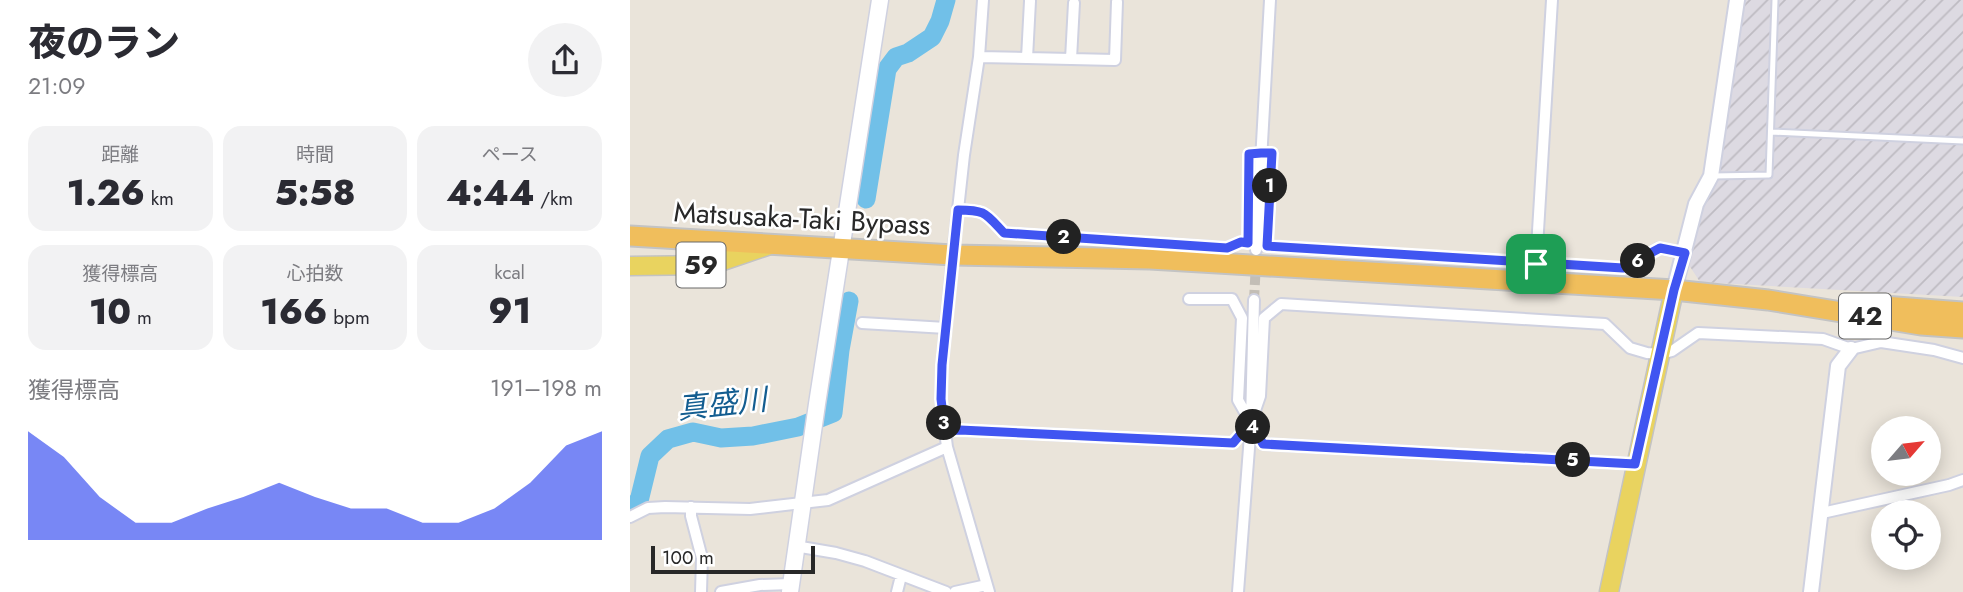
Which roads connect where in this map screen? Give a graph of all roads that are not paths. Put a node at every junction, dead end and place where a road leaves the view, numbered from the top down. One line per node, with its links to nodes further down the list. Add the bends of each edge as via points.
1 (880, 0): 20 (main road)
2 (983, 0): 10 (street)
3 (1270, 0): 15 (street)
4 (1552, 0): 24 (street)
5 (1737, 0): 16 (street)
6 (1775, 0): 13 (lane)
7 (1030, 1): 11 (street)
8 (1117, 2): 12 (street, via 1115,60)
9 (1074, 3): 12 (street)
10 (979, 57): 11 (street); 17 (street)
11 (1027, 58): 12 (street)
12 (1071, 59)
13 (1772, 132): 14 (lane); 16 (lane, via 1769,175)
14 (1963, 141)
15 (1261, 153): 17 (street, via 1249,154 1248,243 1227,248 1004,233 986,213); 21 (street); 24 (street, via 1272,153 1267,246)
16 (1711, 176): 22 (street, via 1696,204)
17 (958, 210): 23 (street)
18 (630, 236): 19 (highway, Matsusaka-Taki Bypass / 42)
19 (770, 245): 20 (highway, Matsusaka-Taki Bypass / 42); 25 (main road, 59, via 711,265)
20 (841, 248): 23 (highway, Matsusaka-Taki Bypass / 42); 42 (main road)
21 (1256, 250)
22 (1685, 253): 24 (street, via 1660,248 1623,268); 26 (street)
23 (953, 254): 26 (highway, Matsusaka-Taki Bypass / 42, via 1150,259); 32 (street)
24 (1536, 264)
25 (630, 267)
26 (1674, 290): 29 (highway, Matsusaka-Taki Bypass / 42); 35 (main road)
27 (1189, 299): 37 (street, via 1232,299 1242,318 1238,400)
28 (1254, 300): 37 (street)
29 (1768, 300): 30 (highway, Matsusaka-Taki Bypass / 42); 33 (highway, Matsusaka-Taki Bypass / 42)
30 (1963, 312)
31 (862, 323): 32 (street)
32 (946, 328): 38 (street, via 941,399)
33 (1963, 328)
34 (1851, 349): 35 (street, via 1822,339 1698,333); 36 (street, via 1881,342); 44 (street, via 1838,366)
35 (1661, 354): 37 (street, via 1630,348 1605,324 1281,304 1264,318 1260,396); 40 (main road)
36 (1963, 358)
37 (1251, 422): 38 (street, via 1233,443); 40 (street, via 1263,444); 55 (street)
38 (945, 431): 39 (street)
39 (947, 447): 42 (street, via 840,496); 49 (street)
40 (1635, 464): 56 (main road)
41 (1963, 480): 44 (street)
42 (802, 503): 43 (street, via 750,509); 46 (main road)
43 (691, 507): 45 (street, via 648,508); 50 (street, via 702,558)
44 (1822, 513): 57 (street)
45 (630, 517)
46 (795, 546): 47 (street, via 858,559); 48 (main road)
47 (901, 576): 52 (street); 53 (street)
48 (790, 588): 51 (street, via 760,586)
49 (988, 588): 54 (street)
50 (701, 592)
51 (721, 592)
52 (897, 592)
53 (946, 592)
54 (954, 592)
55 (1238, 592)
56 (1609, 592)
57 (1811, 592)

